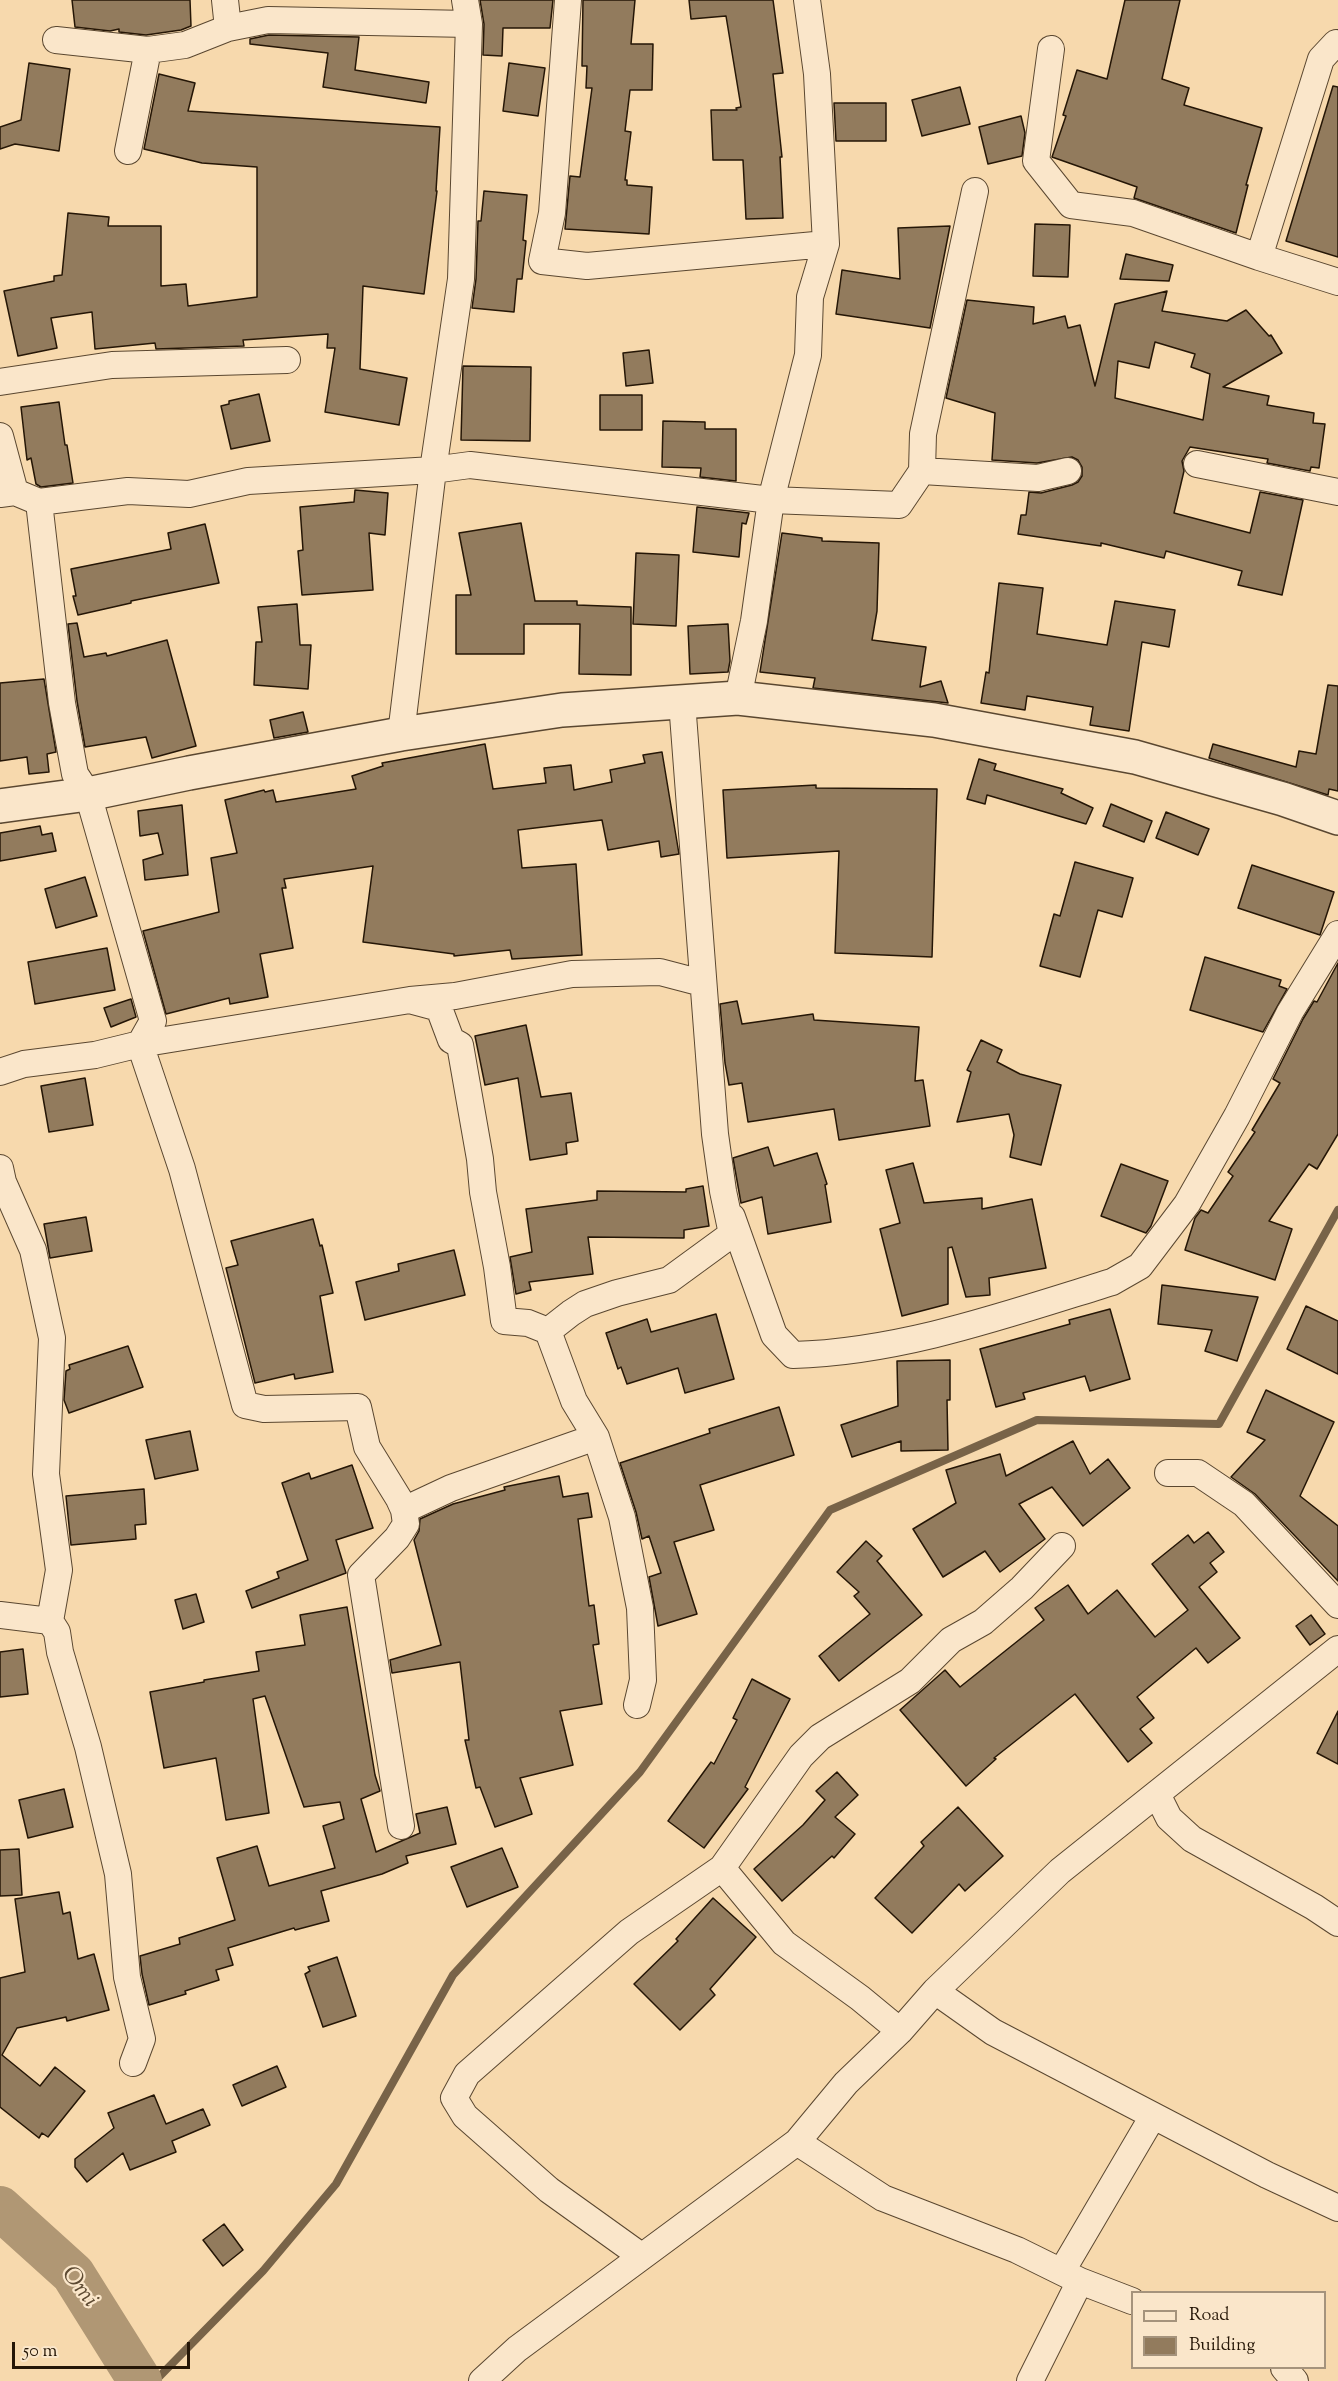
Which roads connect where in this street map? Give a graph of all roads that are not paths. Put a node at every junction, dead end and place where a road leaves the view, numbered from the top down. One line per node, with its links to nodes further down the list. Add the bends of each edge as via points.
1 (225, 0): 5 (street)
2 (568, 0): 12 (street, via 552,213 543,261 587,266)
3 (807, 0): 12 (street, via 817,74)
4 (467, 12): 5 (street, via 267,20); 19 (street, via 461,279)
5 (228, 28): 9 (street, via 185,45)
6 (56, 40): 9 (street)
7 (1338, 44): 13 (street, via 1321,59)
8 (1052, 49): 13 (street, via 1036,161 1071,205 1133,213)
9 (148, 50): 10 (street)
10 (128, 151)
11 (975, 191): 20 (street, via 923,434)
12 (826, 244): 24 (street, via 810,297 808,355)
13 (1259, 257): 14 (street)
14 (1338, 282)
15 (286, 360): 16 (street, via 112,365)
16 (0, 382)
17 (0, 436): 23 (street)
18 (1197, 465): 22 (street)
19 (433, 470): 24 (street, via 470,465); 25 (street, via 248,481 189,494 128,491); 28 (street)
20 (922, 471): 21 (street, via 1038,478); 24 (street, via 899,505)
21 (1068, 471)
22 (1338, 492)
23 (8, 493): 25 (street)
24 (771, 500): 26 (street, via 754,621)
25 (39, 502): 29 (street, via 62,703 75,774)
26 (738, 698): 27 (street); 31 (street, via 934,720 1136,758)
27 (682, 702): 28 (street, via 562,710); 33 (street)
28 (401, 734): 29 (street)
29 (88, 794): 30 (street); 38 (street, via 153,1021)
30 (0, 806)
31 (1338, 818)
32 (1338, 934): 42 (street, via 1290,1012 1187,1204 1140,1266 1112,1282 909,1341 793,1355 774,1335)
33 (702, 947): 34 (street); 35 (street)
34 (660, 972): 35 (street); 36 (street, via 572,974)
35 (702, 983): 42 (street)
36 (455, 996): 37 (street); 39 (street)
37 (410, 1000): 38 (street); 39 (street, via 439,1008 451,1040)
38 (140, 1044): 40 (street, via 95,1055 24,1064); 46 (street, via 182,1169 244,1405 264,1409 358,1407 367,1448)
39 (460, 1045): 43 (street, via 504,1321 528,1323)
40 (0, 1072)
41 (0, 1168): 50 (street, via 33,1250 52,1338 46,1473 59,1570)
42 (723, 1191): 43 (street, via 732,1234 669,1280 585,1304)
43 (548, 1332): 44 (street, via 574,1401)
44 (596, 1437): 46 (street, via 451,1488); 52 (street, via 622,1517 640,1608 643,1680)
45 (1168, 1473): 48 (street, via 1198,1473 1244,1504)
46 (404, 1510): 54 (street, via 406,1524 397,1538 361,1575)
47 (1062, 1546): 55 (street, via 1022,1588 983,1622 951,1640 910,1681 820,1737 801,1756)
48 (1338, 1605)
49 (0, 1615): 50 (street)
50 (50, 1621): 59 (street, via 57,1632 88,1747 118,1874 127,1977 142,2039)
51 (1338, 1649): 53 (street)
52 (637, 1705)
53 (1157, 1794): 56 (street, via 1169,1818 1192,1839); 57 (street, via 1060,1871)
54 (401, 1826)
55 (722, 1868): 58 (street, via 784,1943); 63 (street, via 629,1932 467,2074 454,2097 465,2116 549,2190)
56 (1338, 1923)
57 (935, 1991): 58 (street); 60 (street, via 993,2032)
58 (900, 2031): 61 (street, via 846,2083)
59 (134, 2063)
60 (1154, 2116): 62 (street); 64 (street)
61 (797, 2142): 63 (street); 64 (street, via 883,2198 1017,2250)
62 (1338, 2208)
63 (641, 2256): 67 (street, via 517,2349)
64 (1071, 2276): 65 (street); 68 (street)
65 (1131, 2301)
66 (1286, 2369): 69 (street)
67 (482, 2381)
68 (1030, 2381)
69 (1295, 2381)

